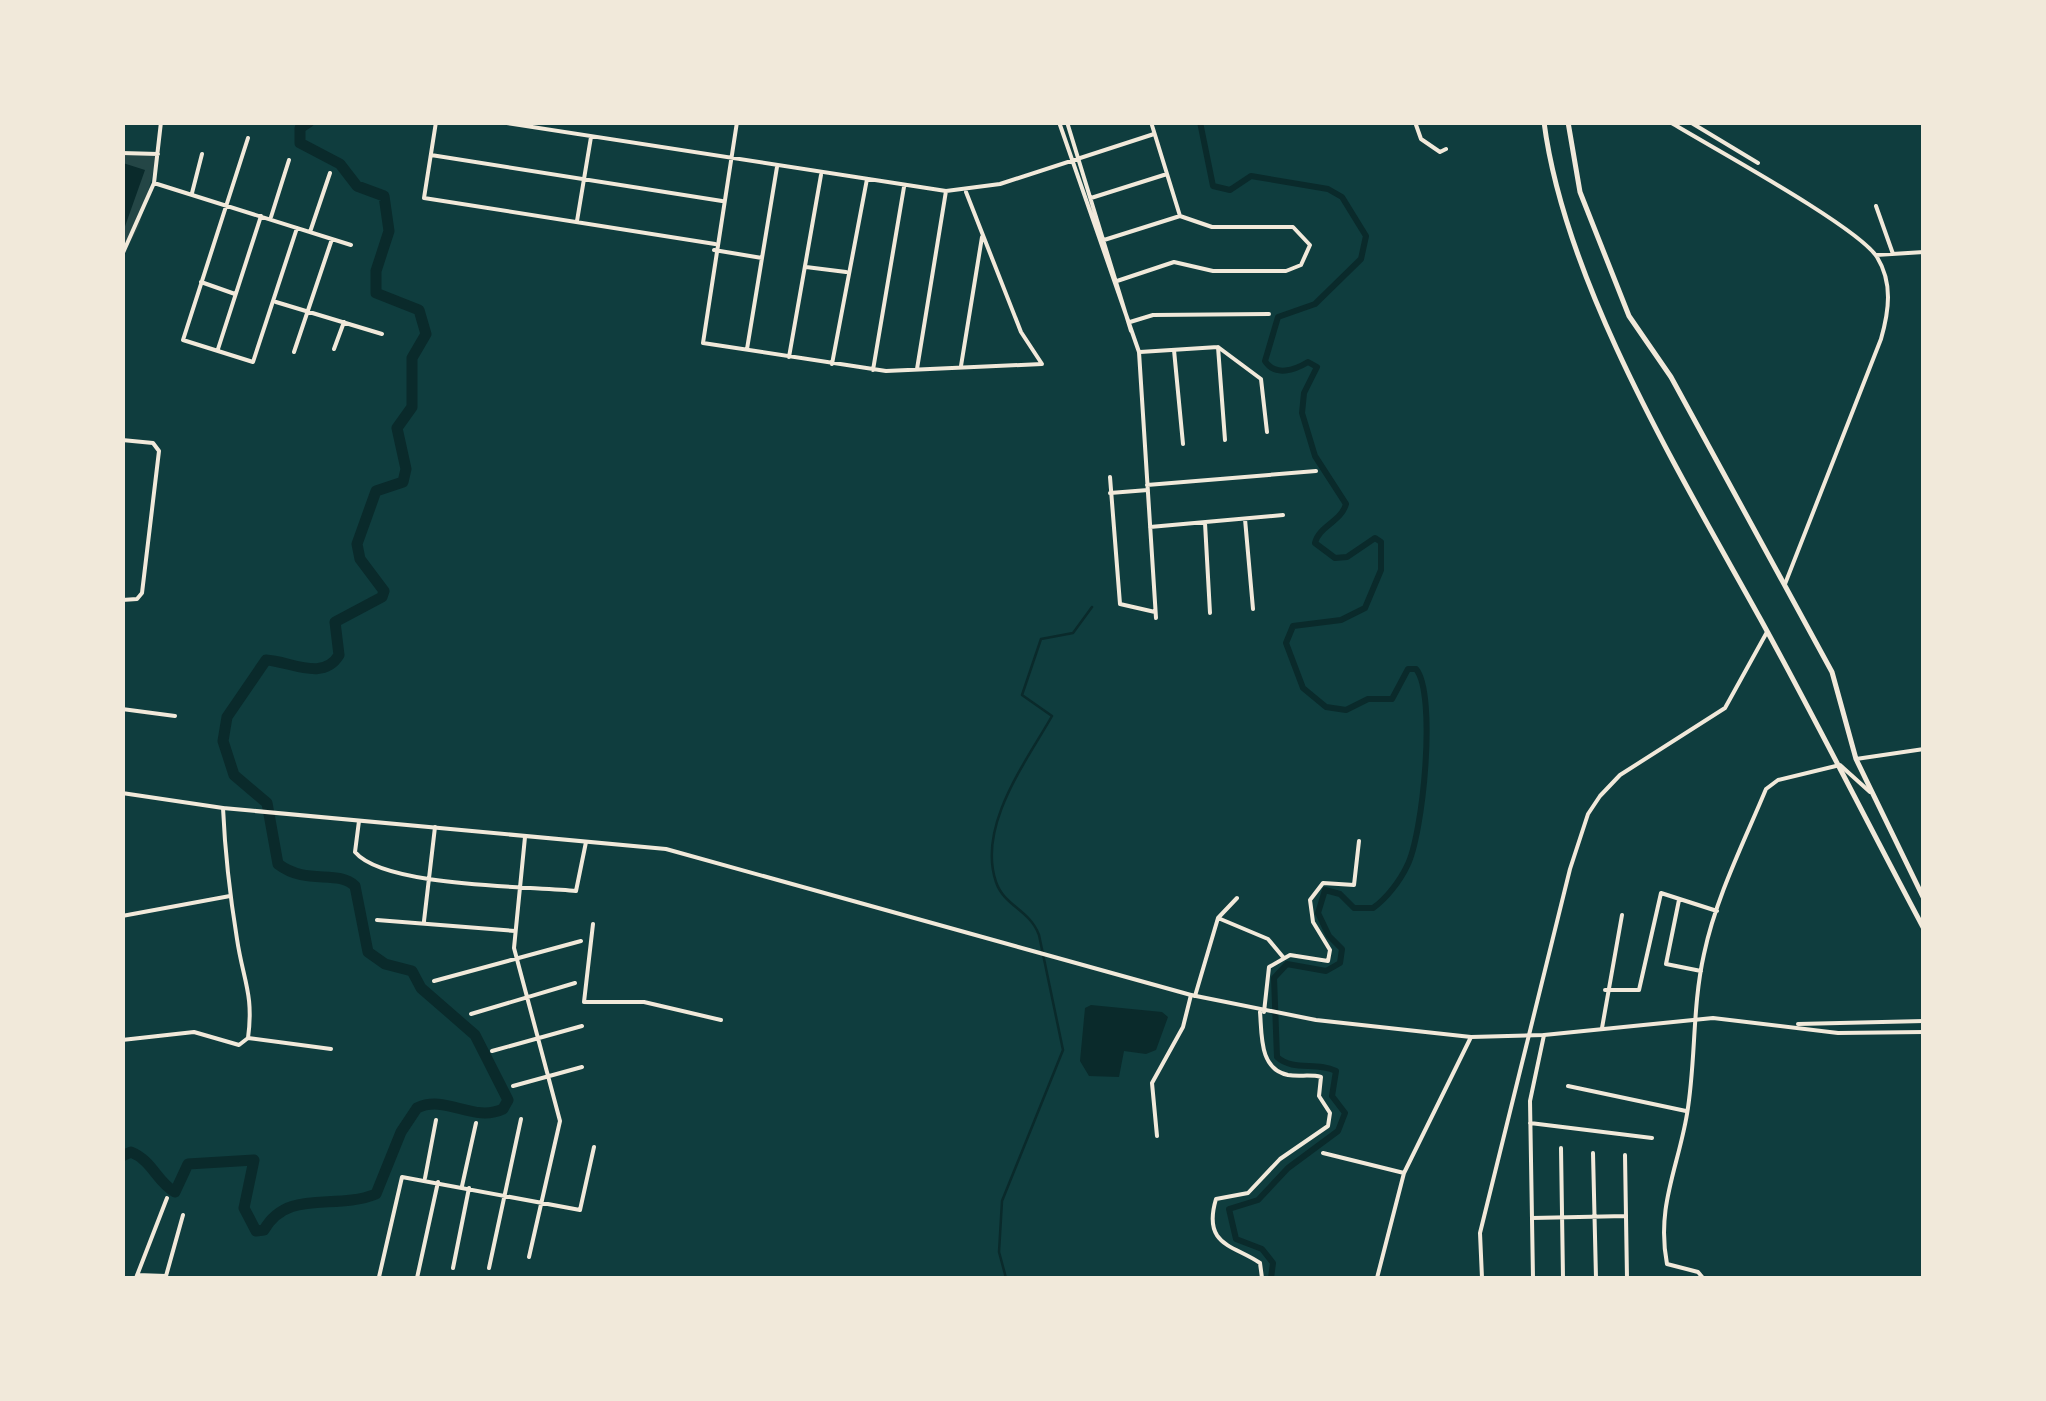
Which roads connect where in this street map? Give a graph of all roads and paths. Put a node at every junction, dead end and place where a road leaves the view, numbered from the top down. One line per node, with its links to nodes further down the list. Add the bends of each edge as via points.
1 (161, 122): 18 (street)
2 (436, 122): 20 (street)
3 (500, 122): 14 (street)
4 (737, 122): 23 (street)
5 (1059, 122): 24 (street)
6 (1068, 122): 21 (street)
7 (1150, 122): 13 (street)
8 (1415, 122): 16 (street, via 1429,146)
9 (1544, 122): 96 (highway, via 1570,232 1617,342 1676,467)
10 (1568, 122): 92 (highway, via 1580,192 1629,316 1672,378)
11 (1670, 122): 55 (street)
12 (1690, 122): 25 (street)
13 (1154, 134): 21 (street); 29 (street)
14 (591, 136): 23 (street); 31 (street)
15 (248, 138): 39 (street)
16 (1446, 148)
17 (122, 152): 18 (street)
18 (158, 154): 32 (street)
19 (202, 154): 36 (street)
20 (431, 155): 31 (street); 44 (street, via 424,198)
21 (1078, 158): 24 (street); 37 (street)
22 (289, 160): 43 (street)
23 (728, 160): 26 (street); 38 (street)
24 (1070, 161): 35 (street); 66 (street)
25 (1758, 163)
26 (777, 168): 28 (street); 56 (street)
27 (330, 173): 46 (street)
28 (821, 173): 30 (street); 57 (street)
29 (1167, 174): 37 (street); 42 (street)
30 (867, 179): 33 (street); 58 (street)
31 (584, 180): 38 (street); 44 (street)
32 (154, 183): 36 (street); 54 (street)
33 (904, 185): 34 (street); 78 (street)
34 (946, 192): 35 (street); 79 (street)
35 (966, 192): 47 (street)
36 (192, 194): 39 (street)
37 (1091, 198): 49 (street)
38 (722, 201): 51 (street)
39 (226, 205): 41 (street); 60 (street)
40 (1876, 206): 53 (street)
41 (261, 216): 43 (street); 61 (street)
42 (1180, 216): 49 (street); 59 (street, via 1212,227 1293,228 1304,234 1309,254 1286,270 1212,270 1174,262)
43 (270, 219): 45 (street)
44 (577, 222): 51 (street)
45 (297, 228): 46 (street); 62 (street)
46 (310, 232): 48 (street)
47 (982, 238): 77 (street); 77 (street, via 1020,332 1042,364)
48 (332, 239): 50 (street); 63 (street)
49 (1104, 240): 59 (street)
50 (351, 245)
51 (715, 248): 56 (street); 70 (street, via 703,343)
52 (1924, 252): 53 (street)
53 (1893, 254): 55 (street)
54 (122, 255)
55 (1876, 255): 92 (street, via 1889,296 1887,318)
56 (762, 258): 70 (street)
57 (806, 267): 58 (street); 75 (street)
58 (846, 272): 76 (street)
59 (1117, 281): 66 (street)
60 (201, 282): 61 (street); 72 (street, via 183,340)
61 (236, 294): 72 (street)
62 (274, 302): 63 (street); 72 (street, via 253,362)
63 (308, 311): 65 (street); 73 (street)
64 (1269, 314): 66 (street, via 1153,314)
65 (344, 322): 67 (street); 69 (street)
66 (1128, 323): 74 (street)
67 (382, 334)
68 (1218, 347): 71 (street); 80 (street, via 1262,379); 82 (street)
69 (334, 349)
70 (747, 349): 75 (street)
71 (1174, 350): 74 (street); 83 (street)
72 (217, 351)
73 (294, 352)
74 (1139, 352): 86 (street)
75 (789, 357): 76 (street)
76 (832, 364): 78 (street)
77 (960, 368): 79 (street)
78 (873, 370): 79 (street)
79 (916, 370)
80 (1267, 432)
81 (122, 440): 93 (street, via 154,443 158,451 142,593)
82 (1225, 440)
83 (1183, 444)
84 (1316, 470): 86 (street)
85 (1110, 477): 87 (street)
86 (1148, 488): 87 (street); 91 (street)
87 (1110, 493): 91 (street, via 1120,604 1156,615)
88 (1283, 514): 89 (street)
89 (1245, 520): 90 (street); 94 (street)
90 (1205, 523): 91 (street); 95 (street)
91 (1150, 527)
92 (1786, 584): 100 (highway, via 1832,672)
93 (122, 600)
94 (1253, 609)
95 (1210, 613)
96 (1767, 632): 101 (highway); 143 (street, via 1725,708 1620,775 1588,814)
97 (122, 709): 98 (street)
98 (175, 716)
99 (1924, 750): 100 (street)
100 (1856, 758): 103 (highway)
101 (1840, 765): 103 (street); 116 (street, via 1766,789); 123 (highway)
102 (122, 793): 104 (street)
103 (1878, 800): 115 (highway)
104 (223, 808): 105 (street); 112 (street)
105 (359, 820): 106 (street); 110 (street, via 355,852 364,862 382,873)
106 (435, 828): 107 (street); 110 (street)
107 (525, 837): 108 (street); 111 (street)
108 (586, 842): 111 (street, via 576,891); 132 (street, via 666,849)
109 (1359, 842): 126 (street, via 1354,885 1323,883 1310,900 1328,960)
110 (429, 879): 111 (street); 121 (street)
111 (520, 886): 124 (street)
112 (230, 896): 118 (street); 146 (street, via 252,993)
113 (1237, 898): 119 (street)
114 (1679, 898): 116 (street); 128 (street, via 1666,964); 131 (street, via 1660,893 1640,990)
115 (1924, 900)
116 (1717, 911): 128 (street)
117 (1622, 915): 131 (street)
118 (122, 916)
119 (1218, 918): 126 (street, via 1268,939); 132 (street)
120 (377, 920): 121 (street)
121 (424, 921): 124 (street)
122 (594, 924): 137 (street, via 584,1002 644,1002)
123 (1924, 929)
124 (515, 930): 127 (street)
125 (581, 941): 127 (street)
126 (1282, 957): 134 (street, via 1266,972)
127 (517, 958): 129 (street); 133 (street)
128 (1701, 971): 136 (street)
129 (434, 981)
130 (575, 984): 133 (street)
131 (1605, 990): 141 (street)
132 (1193, 995): 134 (street); 160 (street, via 1152,1083)
133 (529, 999): 135 (street); 147 (street)
134 (1263, 1012): 145 (street); 186 (street, via 1261,1044 1268,1062 1285,1075 1322,1077 1319,1096 1330,1113 1328,1126 1280,1159 1248,1193 1216,1199 1221,1241 1260,1263)
135 (471, 1014)
136 (1695, 1019): 139 (street); 141 (street); 155 (street)
137 (721, 1020)
138 (1924, 1022): 139 (street)
139 (1793, 1025): 142 (street, via 1838,1033)
140 (582, 1026): 147 (street)
141 (1602, 1028): 144 (street)
142 (1924, 1032)
143 (1527, 1035): 144 (street); 145 (street); 188 (street, via 1480,1233)
144 (1544, 1035): 158 (street)
145 (1472, 1037): 167 (street)
146 (248, 1038): 148 (street, via 239,1045 173,1032); 149 (street)
147 (540, 1038): 150 (street); 152 (street)
148 (122, 1040)
149 (331, 1049)
150 (492, 1051)
151 (582, 1068): 152 (street)
152 (550, 1078): 153 (street); 174 (street, via 560,1121)
153 (513, 1086)
154 (1568, 1086): 155 (street)
155 (1688, 1112): 193 (street, via 1668,1178 1662,1241 1666,1264)
156 (521, 1119): 172 (street)
157 (436, 1120): 168 (street)
158 (1530, 1122): 161 (street); 178 (street)
159 (476, 1123): 170 (street)
160 (1156, 1136)
161 (1652, 1138)
162 (594, 1147): 174 (street, via 580,1210)
163 (1561, 1148): 177 (street)
164 (1323, 1153): 167 (street)
165 (1593, 1153): 179 (street)
166 (1625, 1155): 176 (street)
167 (1404, 1173): 187 (street)
168 (425, 1178): 169 (street); 184 (street, via 402,1177)
169 (438, 1182): 170 (street); 185 (street)
170 (462, 1186): 171 (street)
171 (469, 1188): 172 (street); 181 (street)
172 (504, 1196): 174 (street); 182 (street)
173 (167, 1198): 183 (street)
174 (542, 1204): 180 (street)
175 (183, 1216): 183 (street, via 166,1276)
176 (1626, 1216): 179 (street); 192 (street)
177 (1562, 1217): 178 (street); 179 (street); 190 (street)
178 (1532, 1218): 189 (street)
179 (1594, 1218): 191 (street)
180 (530, 1257)
181 (453, 1268)
182 (489, 1268)
183 (136, 1277)
184 (379, 1277)
185 (417, 1278)
186 (1262, 1278)
187 (1378, 1278)
188 (1482, 1278)
189 (1533, 1278)
190 (1563, 1278)
191 (1596, 1278)
192 (1627, 1278)
193 (1703, 1278)

